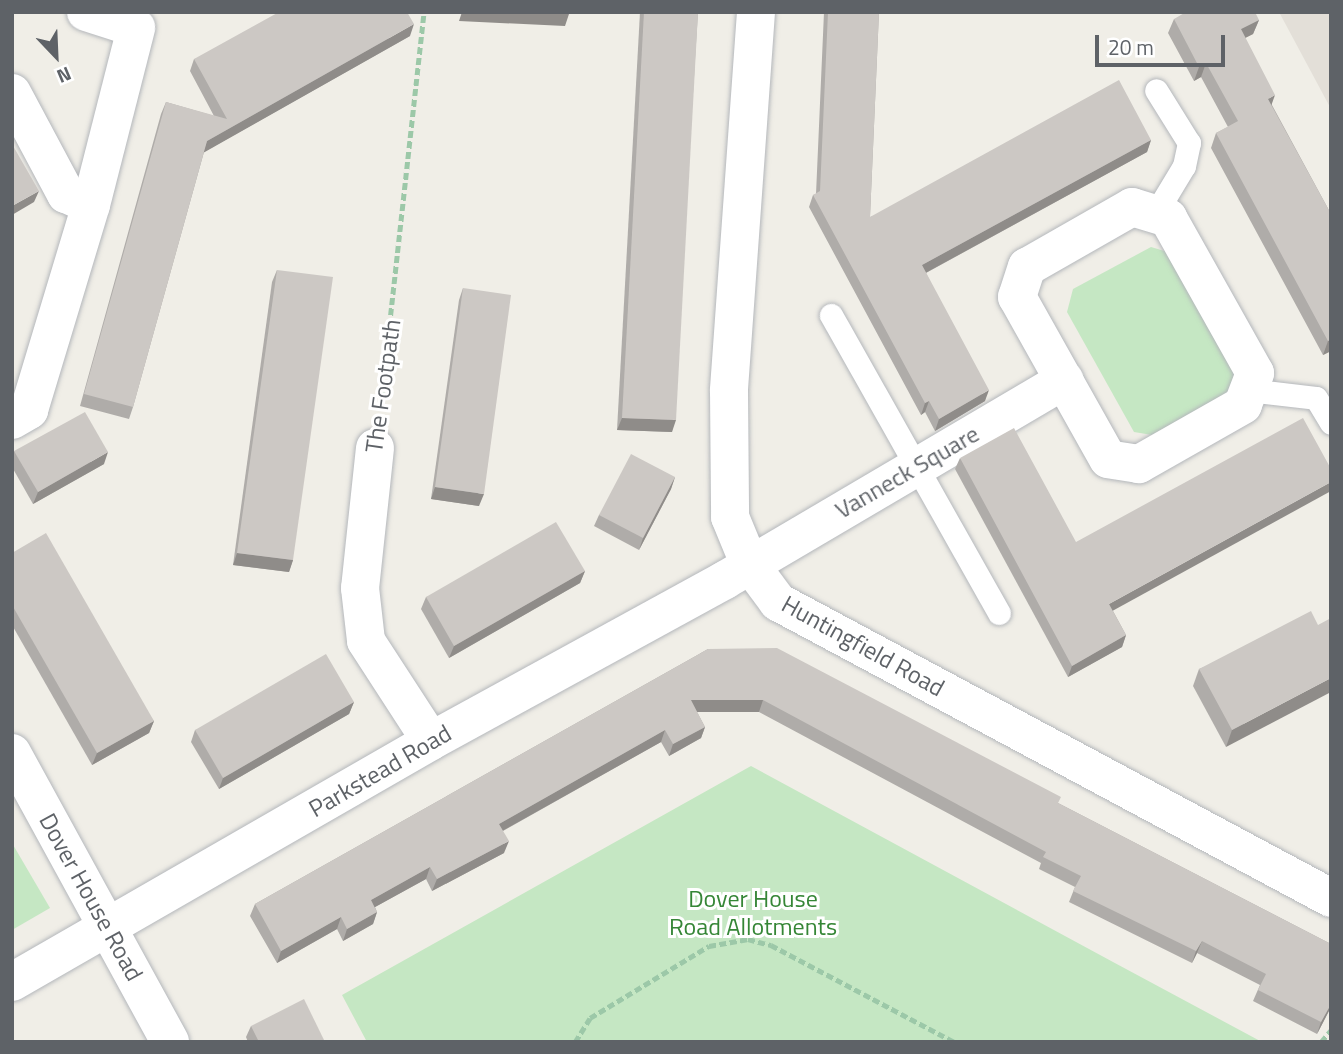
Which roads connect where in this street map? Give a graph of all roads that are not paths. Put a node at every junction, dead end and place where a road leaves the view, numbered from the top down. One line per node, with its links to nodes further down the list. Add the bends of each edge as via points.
1 (86, 12): 3 (street)
2 (756, 12): 15 (street, Huntingfield Road, via 729,391 730,517)
3 (151, 20): 6 (street)
4 (1156, 90): 7 (lane, via 1189,143 1184,166)
5 (12, 93): 6 (street, via 66,194)
6 (91, 205): 11 (street, via 29,410)
7 (1155, 214): 9 (street, via 1132,207 1027,267 1017,297); 10 (street, via 1168,218 1255,373)
8 (831, 315): 14 (lane)
9 (1064, 380): 10 (street, via 1108,459 1139,464 1243,405); 14 (street, Vanneck Square)
10 (1248, 390): 12 (lane, via 1316,398)
11 (12, 420)
12 (1331, 423)
13 (375, 448): 17 (street, The Footpath, via 360,588 366,641)
14 (916, 466): 15 (street, Vanneck Square); 16 (lane)
15 (749, 563): 17 (street, Parkstead Road); 19 (street, Huntingfield Road, via 778,602)
16 (999, 613)
17 (431, 741): 20 (street, Parkstead Road)
18 (12, 753): 20 (street, Dover House Road)
19 (1331, 898)
20 (107, 925): 21 (street, Parkstead Road); 22 (street, Dover House Road)
21 (12, 982)
22 (170, 1042)

